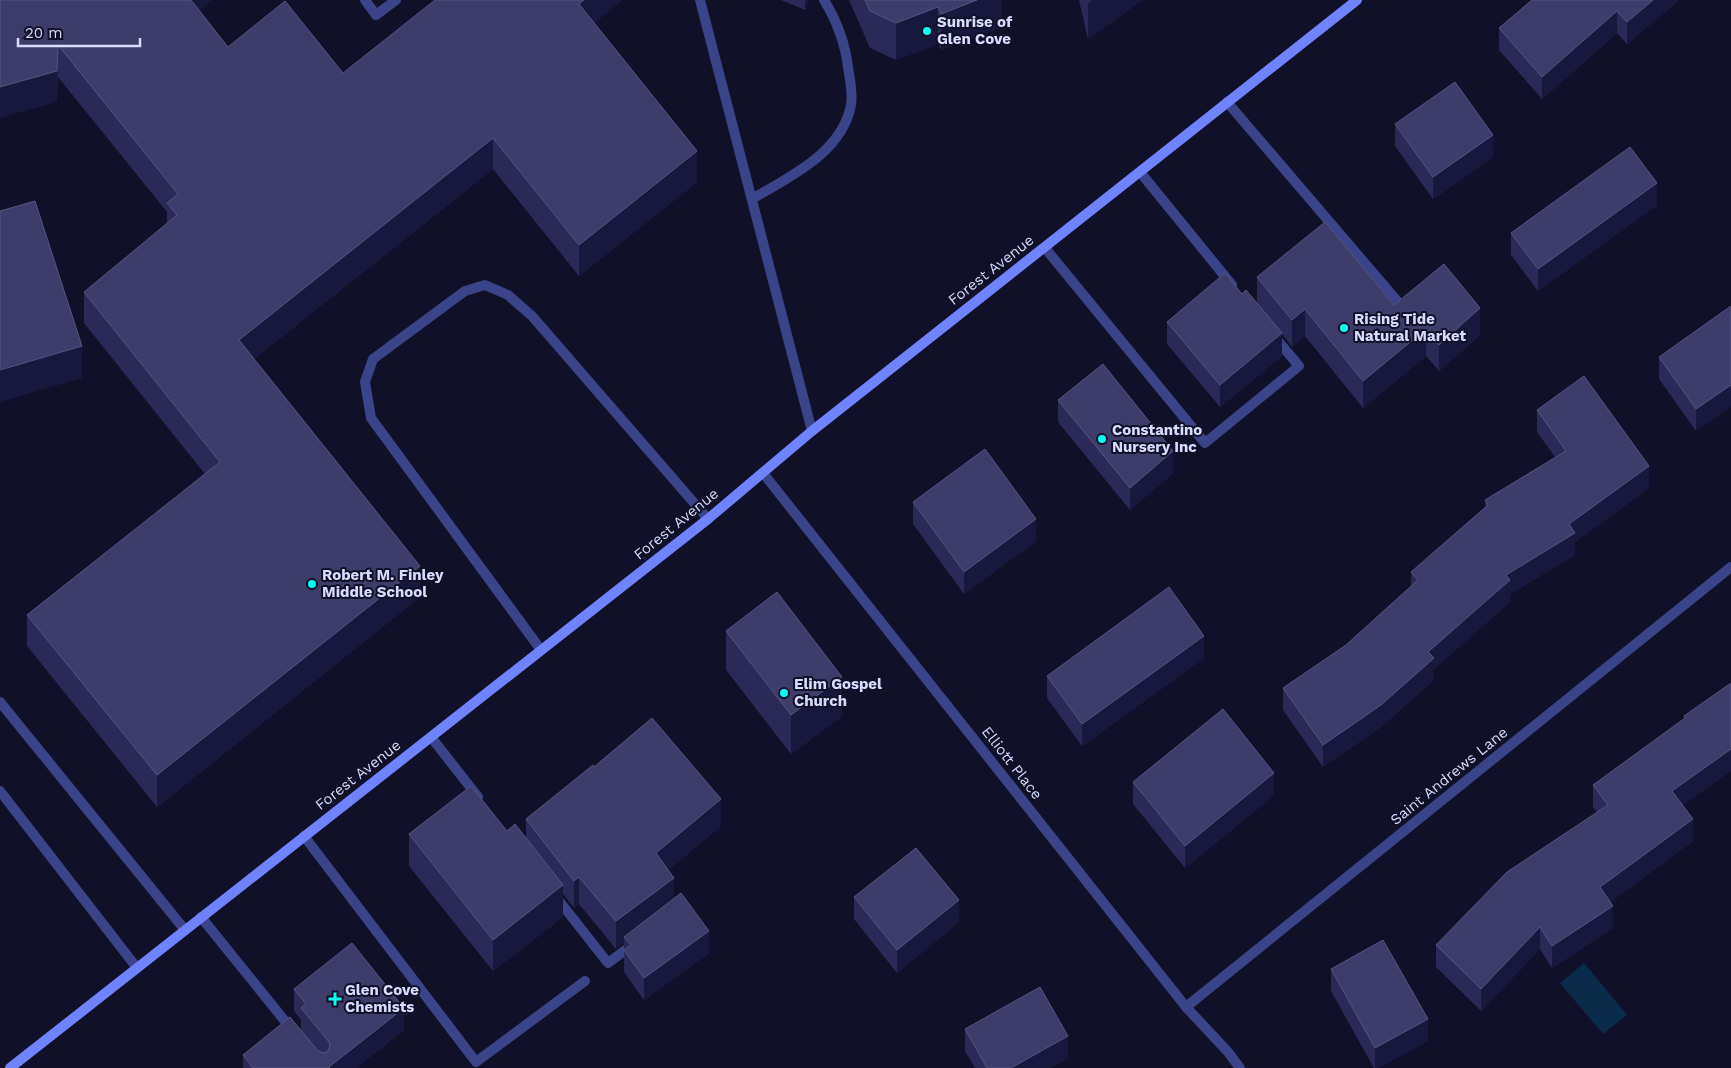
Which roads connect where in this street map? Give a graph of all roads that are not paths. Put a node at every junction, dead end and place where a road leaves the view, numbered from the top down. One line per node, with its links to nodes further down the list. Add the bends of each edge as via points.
1 (365, 0): 2 (street, via 376,15)
2 (396, 0)
3 (700, 0): 8 (street)
4 (824, 0): 8 (street, via 838,27 851,85 851,105 843,129 830,146 804,167)
5 (1357, 0): 6 (main road, Forest Avenue)
6 (1227, 102): 7 (main road, Forest Avenue); 11 (street)
7 (1140, 172): 9 (main road, Forest Avenue); 10 (street)
8 (752, 198): 13 (street)
9 (1045, 248): 12 (street, via 1205,443 1299,366); 13 (main road, Forest Avenue)
10 (1238, 292)
11 (1404, 309)
12 (1268, 329)
13 (812, 431): 14 (main road, Forest Avenue)
14 (764, 473): 15 (main road, Forest Avenue); 29 (street, Elliott Place)
15 (708, 519): 17 (main road, Forest Avenue); 17 (street, via 532,316 508,295 485,285 465,291 373,359 365,382 371,418)
16 (1731, 567): 29 (street, Saint Andrews Lane)
17 (542, 650): 19 (main road, Forest Avenue)
18 (0, 702): 25 (street)
19 (431, 737): 21 (street); 22 (main road, Forest Avenue)
20 (0, 791): 27 (street)
21 (486, 807)
22 (304, 836): 24 (main road, Forest Avenue); 28 (street, via 476,1062)
23 (547, 885): 26 (street, via 608,964)
24 (201, 917): 25 (main road, Forest Avenue); 30 (street)
25 (185, 930): 27 (main road, Forest Avenue)
26 (645, 935)
27 (137, 968): 31 (main road, Forest Avenue)
28 (585, 981)
29 (1186, 1007): 32 (street, Elliott Place)
30 (298, 1038)
31 (10, 1068)
32 (1240, 1068)

